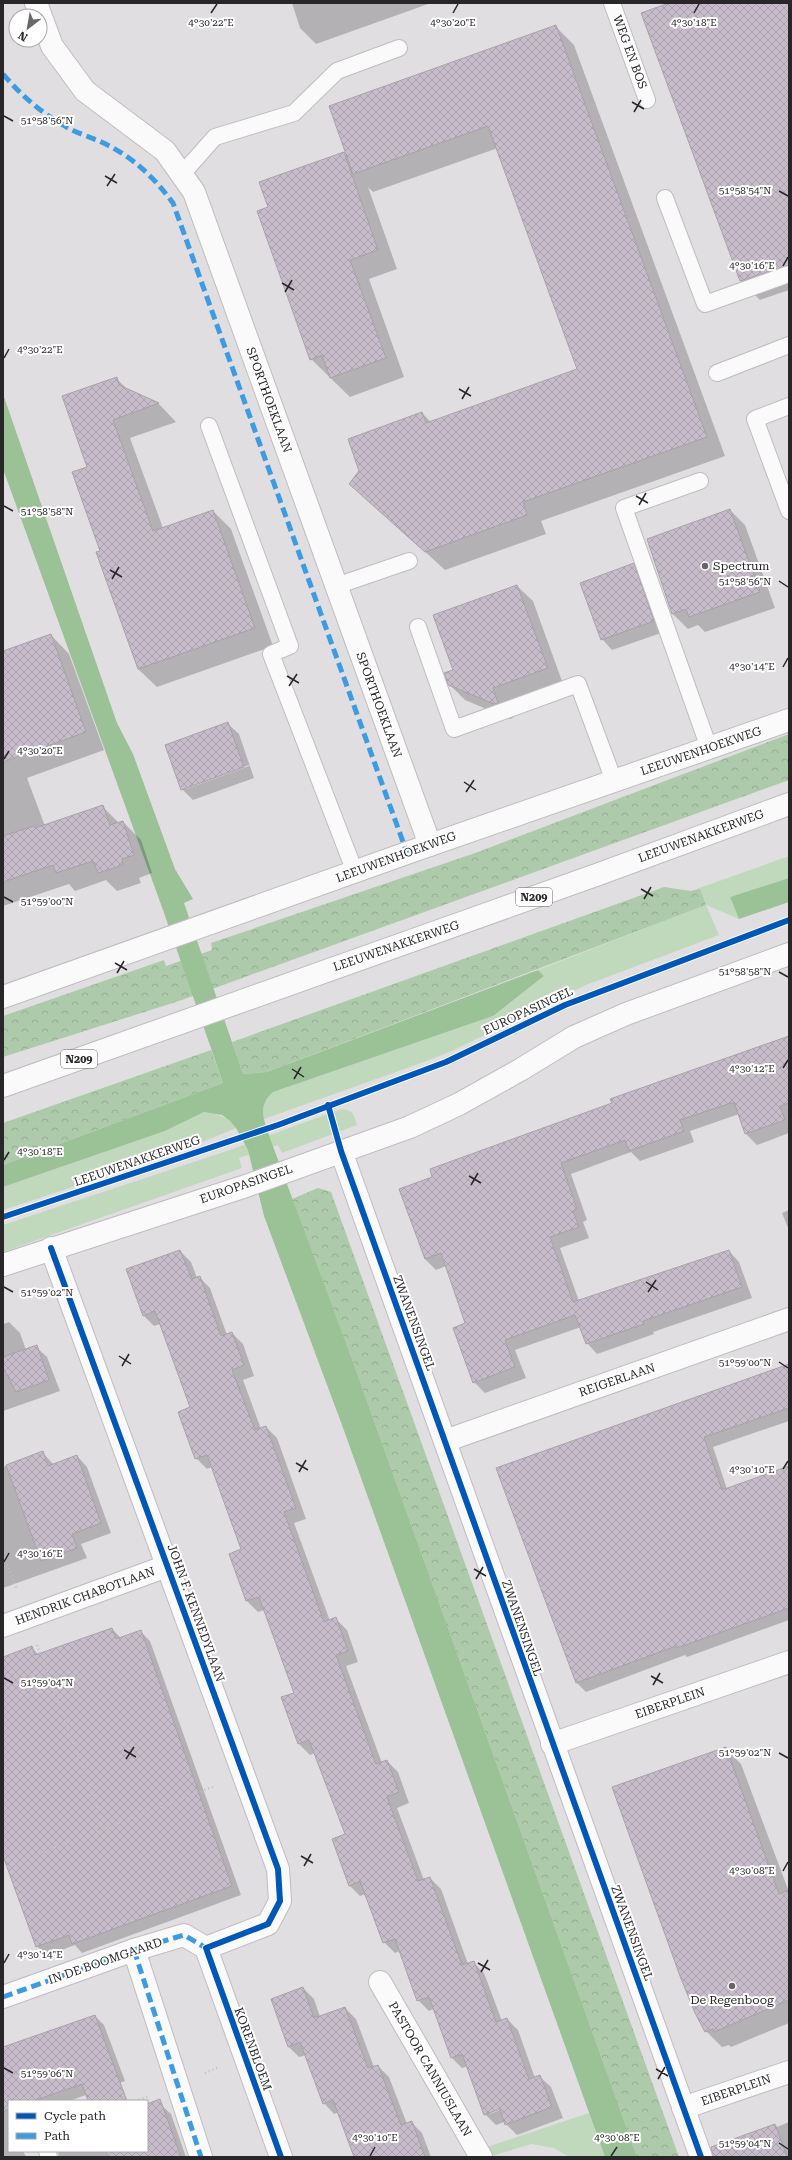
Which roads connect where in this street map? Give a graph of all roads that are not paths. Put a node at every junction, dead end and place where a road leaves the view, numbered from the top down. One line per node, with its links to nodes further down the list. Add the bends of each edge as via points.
1 (36, 3): 5 (street, SPORTHOEKLAAN, via 52,46 85,91 166,150)
2 (612, 3): 4 (lane, WEG EN BOS)
3 (399, 48): 5 (lane, via 337,71 294,113 215,137)
4 (647, 100)
5 (182, 174): 15 (street, SPORTHOEKLAAN, via 194,192)
6 (665, 198): 7 (lane, via 705,304)
7 (789, 274)
8 (789, 345): 9 (lane)
9 (716, 373)
10 (789, 406): 13 (lane, via 755,419)
11 (209, 426): 22 (lane, via 290,646 271,654)
12 (700, 481): 18 (lane, via 624,508)
13 (789, 510)
14 (408, 561): 15 (lane)
15 (336, 586): 21 (street, SPORTHOEKLAAN)
16 (418, 628): 19 (lane, via 454,728 578,684)
17 (789, 720): 18 (street, LEEUWENHOEKWEG)
18 (709, 748): 19 (street, LEEUWENHOEKWEG)
19 (614, 781): 21 (street, LEEUWENHOEKWEG)
20 (789, 804): 25 (street, LEEUWENAKKERWEG / N209)
21 (430, 845): 22 (street, LEEUWENHOEKWEG)
22 (355, 872): 24 (street, LEEUWENHOEKWEG)
23 (789, 954): 26 (street, EUROPASINGEL, via 626,1014 580,1034 459,1104 410,1127)
24 (3, 997)
25 (3, 1086)
26 (341, 1151): 27 (street, EUROPASINGEL, via 246,1186); 30 (street, ZWANENSINGEL)
27 (51, 1248): 28 (street, EUROPASINGEL); 31 (street, JOHN F. KENNEDYLAAN)
28 (3, 1265)
29 (789, 1319): 30 (street, REIGERLAAN)
30 (444, 1441): 34 (street, ZWANENSINGEL)
31 (167, 1566): 32 (street, HENDRIK CHABOTLAAN); 35 (street, JOHN F. KENNEDYLAAN, via 278,1869 280,1901 268,1924)
32 (3, 1626)
33 (789, 1662): 34 (street, EIBERPLEIN)
34 (552, 1744): 40 (street, ZWANENSINGEL)
35 (206, 1948): 36 (street, IN DE BOOMGAARD, via 184,1935); 42 (street, KORENBLOEM)
36 (134, 1950): 38 (street, IN DE BOOMGAARD); 41 (street)
37 (380, 1982): 43 (street, PASTOOR CANNIUSLAAN)
38 (3, 1997)
39 (789, 2072): 40 (street, EIBERPLEIN)
40 (683, 2108): 44 (street, ZWANENSINGEL)
41 (201, 2157)
42 (281, 2157)
43 (481, 2157)
44 (701, 2157)

